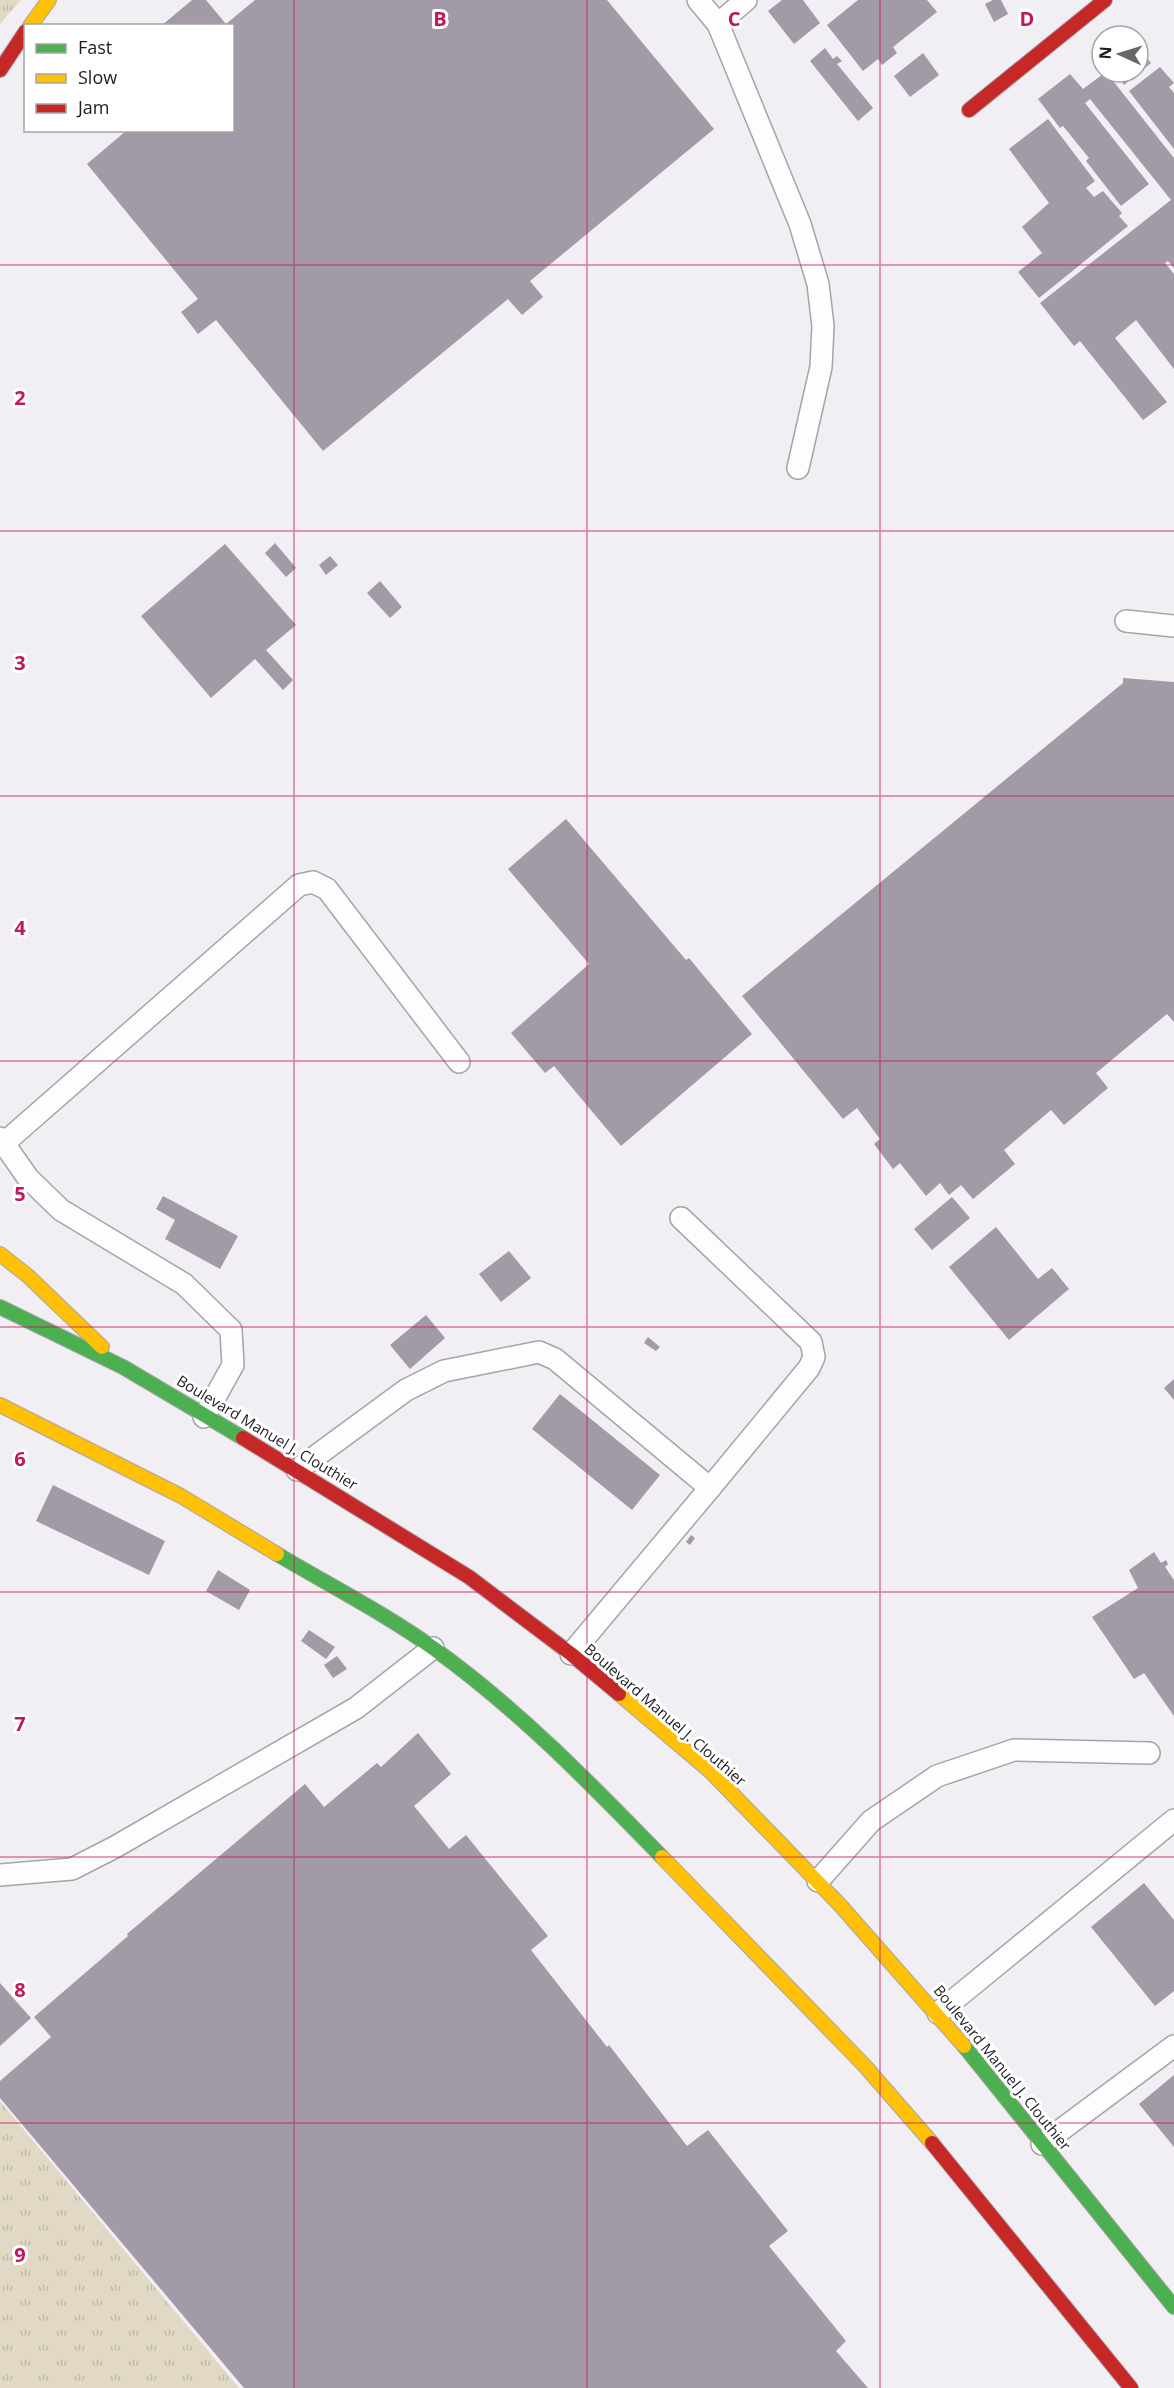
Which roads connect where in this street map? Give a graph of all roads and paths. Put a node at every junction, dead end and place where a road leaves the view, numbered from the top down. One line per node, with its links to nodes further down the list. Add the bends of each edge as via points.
1 (49, 0): 5 (main road)
2 (698, 0): 6 (lane)
3 (746, 0): 6 (lane)
4 (1105, 0): 11 (main road)
5 (31, 24)
6 (718, 24): 12 (lane, via 800,224 818,284 823,326 821,367)
7 (24, 33): 9 (lane)
8 (24, 34): 10 (main road)
9 (0, 53)
10 (0, 70)
11 (969, 110)
12 (798, 468)
13 (1126, 621): 14 (lane)
14 (1174, 626)
15 (459, 1062): 16 (lane, via 327,889 313,882 299,885)
16 (2, 1141): 22 (lane, via 28,1178 61,1210 184,1284 231,1330 233,1365)
17 (681, 1218): 24 (lane, via 811,1342 814,1357)
18 (0, 1254): 20 (main road)
19 (0, 1307): 20 (main road, Boulevard Manuel J. Clouthier)
20 (123, 1367): 22 (main road, Boulevard Manuel J. Clouthier)
21 (0, 1405): 25 (main road, via 181,1496)
22 (204, 1417): 23 (main road, Boulevard Manuel J. Clouthier)
23 (297, 1470): 24 (lane, via 406,1390 444,1371 539,1353 555,1359); 26 (main road, Boulevard Manuel J. Clouthier, via 469,1577)
24 (710, 1488): 26 (lane)
25 (433, 1648): 29 (lane, via 356,1708 115,1847 72,1869); 35 (main road, via 521,1720 596,1789 864,2065 952,2166)
26 (571, 1654): 30 (main road, Boulevard Manuel J. Clouthier, via 711,1772)
27 (1149, 1753): 30 (lane, via 1014,1750 937,1776 872,1821)
28 (1174, 1820): 31 (lane)
29 (0, 1875)
30 (818, 1881): 31 (main road, Boulevard Manuel J. Clouthier)
31 (938, 2013): 33 (main road, Boulevard Manuel J. Clouthier)
32 (1174, 2046): 33 (lane)
33 (1042, 2144): 34 (main road, Boulevard Manuel J. Clouthier)
34 (1174, 2307)
35 (1131, 2388)

